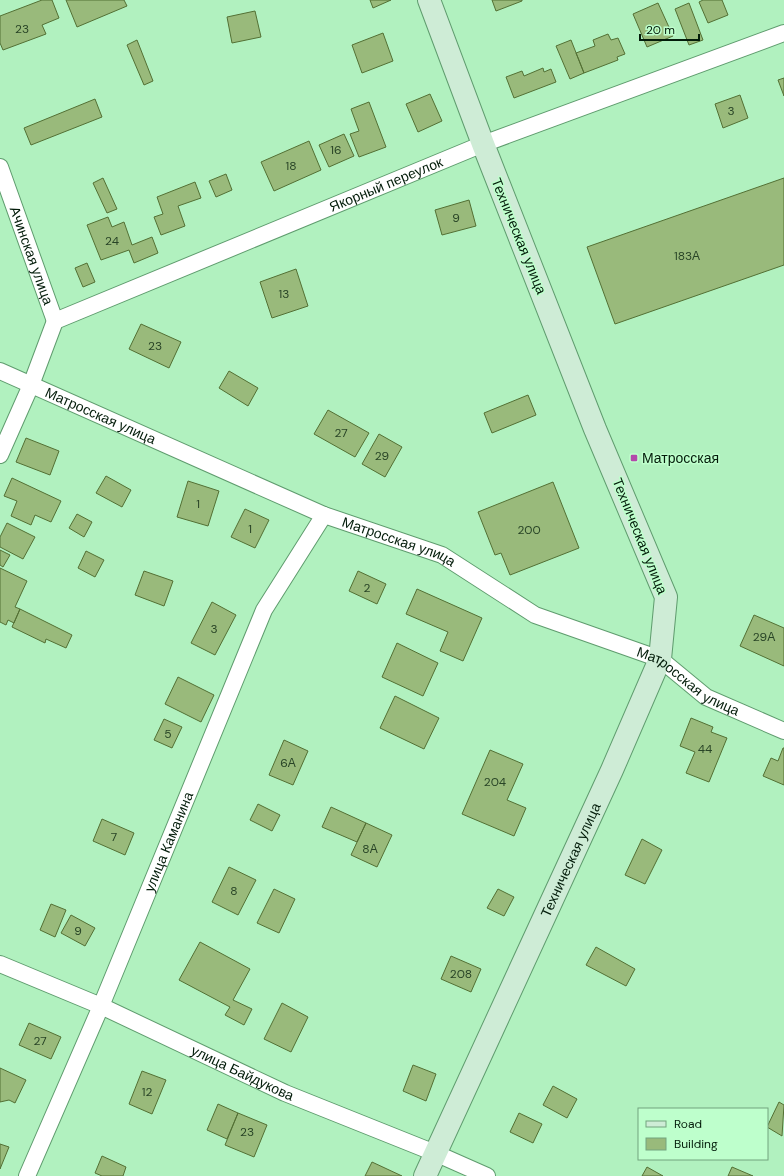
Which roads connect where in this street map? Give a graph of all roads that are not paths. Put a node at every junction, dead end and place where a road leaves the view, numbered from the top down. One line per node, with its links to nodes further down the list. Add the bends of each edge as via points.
1 (429, 0): 3 (street, Техническая улица)
2 (784, 33): 3 (street, Якорный переулок)
3 (483, 144): 5 (street, Якорный переулок); 10 (street, Техническая улица, via 666,597)
4 (0, 167): 5 (street, Ачинская улица)
5 (55, 321): 7 (street)
6 (0, 371): 7 (street, Матросская улица)
7 (31, 385): 8 (street); 9 (street, Матросская улица)
8 (0, 455)
9 (324, 515): 10 (street, Матросская улица, via 442,556 535,616); 13 (street, улица Каманина, via 264,610)
10 (660, 659): 11 (street, Матросская улица, via 706,697); 14 (street, Техническая улица, via 612,770)
11 (784, 731)
12 (0, 964): 13 (street, улица Байдукова)
13 (101, 1006): 14 (street, улица Байдукова, via 285,1093); 15 (street, улица Каманина)
14 (435, 1152): 16 (street, Техническая улица); 17 (street, улица Байдукова)
15 (27, 1176)
16 (425, 1176)
17 (487, 1176)

